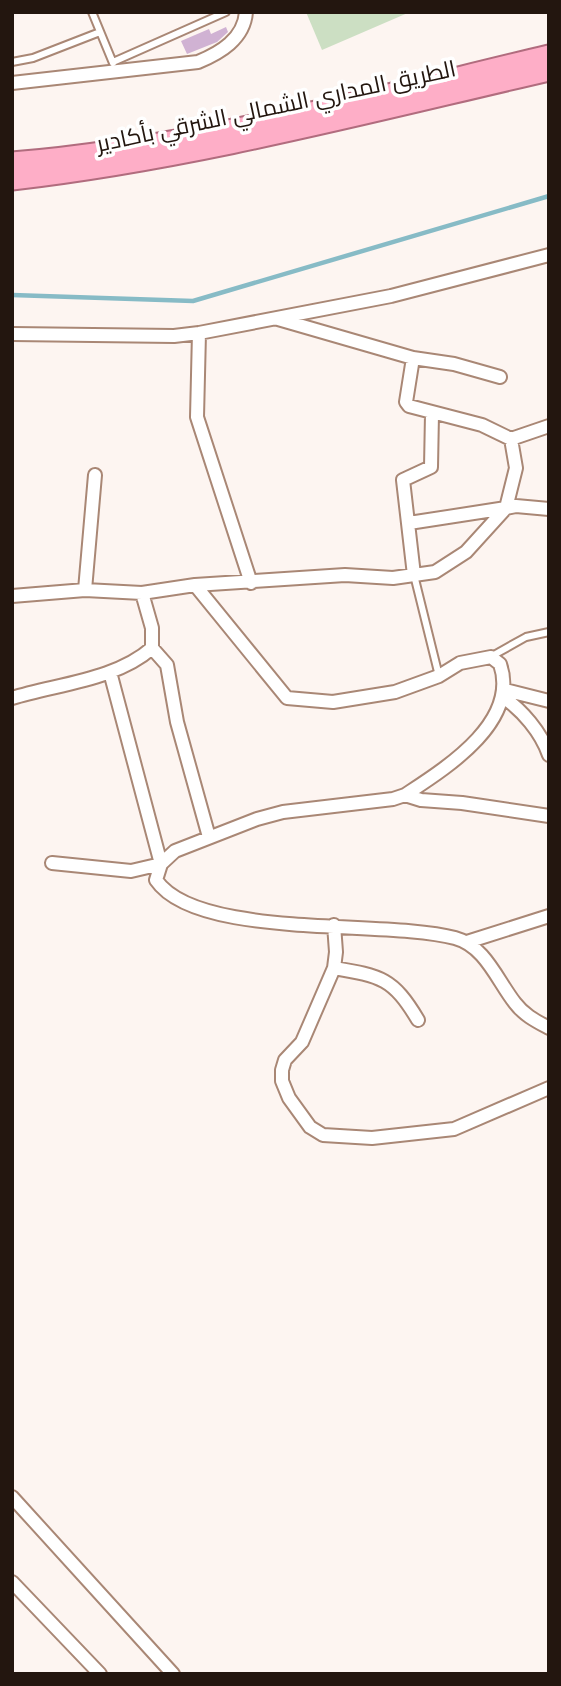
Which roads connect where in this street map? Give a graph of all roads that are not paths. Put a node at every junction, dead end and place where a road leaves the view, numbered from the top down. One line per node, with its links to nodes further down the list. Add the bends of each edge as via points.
1 (92, 12): 4 (lane)
2 (226, 12): 7 (lane)
3 (246, 12): 7 (street, via 235,37 215,55 198,62)
4 (100, 32): 6 (lane); 7 (lane)
5 (549, 55): 10 (highway, الطريق المداري الشمالي الشرقي بأكادير, via 154,143)
6 (12, 62)
7 (115, 66): 9 (street)
8 (549, 71): 11 (highway, الطريق المداري الشمالي الشرقي بأكادير, via 222,147)
9 (12, 83)
10 (12, 162)
11 (12, 180)
12 (549, 256): 13 (street, via 391,296)
13 (276, 318): 14 (street); 16 (street)
14 (199, 333): 15 (street); 26 (street, via 197,417)
15 (12, 334)
16 (413, 358): 17 (street); 18 (street, via 406,402)
17 (500, 377)
18 (432, 414): 20 (street, via 482,425); 24 (street, via 431,467 403,480)
19 (549, 426): 20 (street)
20 (511, 439): 22 (street, via 516,468)
21 (95, 475): 28 (street)
22 (506, 508): 23 (street); 24 (street); 25 (street, via 451,565)
23 (549, 509)
24 (409, 523): 25 (street)
25 (414, 575): 26 (street); 35 (lane)
26 (251, 583): 27 (street)
27 (195, 585): 29 (street); 35 (street, via 287,698 333,702 395,692)
28 (85, 590): 29 (street); 30 (street)
29 (142, 593): 32 (street, via 152,628)
30 (12, 596)
31 (549, 632): 33 (lane, via 526,637)
32 (152, 648): 34 (street); 42 (street, via 167,665 177,722)
33 (491, 657): 35 (street, via 460,663); 36 (street, via 500,664)
34 (110, 671): 37 (street); 44 (street)
35 (439, 676)
36 (504, 694): 38 (street); 39 (street, via 525,716); 40 (street, via 467,748)
37 (12, 698)
38 (549, 701)
39 (549, 755)
40 (405, 794): 41 (street, via 421,800); 42 (street, via 271,815)
41 (549, 816)
42 (209, 837): 44 (street, via 174,851)
43 (52, 863): 44 (street, via 131,871)
44 (161, 864): 46 (street, via 159,885 208,912 273,923)
45 (549, 916): 47 (street)
46 (334, 925): 47 (street, via 410,931); 48 (street)
47 (467, 942): 50 (street, via 528,1017)
48 (334, 968): 49 (street, via 385,980 402,993); 51 (street, via 302,1042 282,1070 289,1098 310,1127 323,1135 372,1138 454,1129)
49 (418, 1020)
50 (549, 1028)
51 (549, 1088)
52 (12, 1497): 55 (street)
53 (12, 1582): 54 (street)
54 (100, 1674)
55 (173, 1674)

